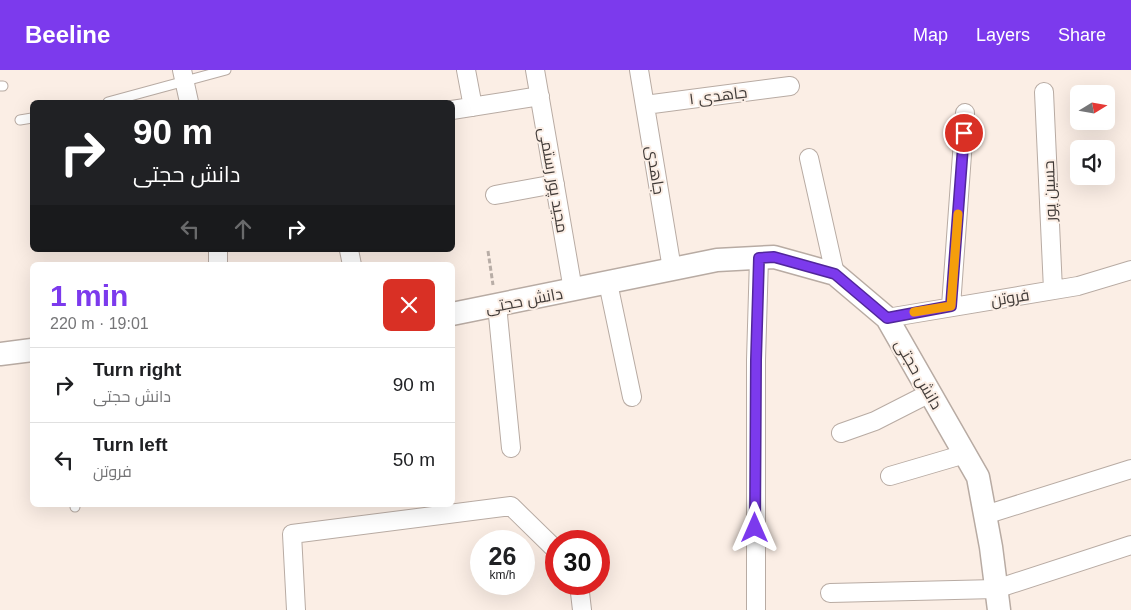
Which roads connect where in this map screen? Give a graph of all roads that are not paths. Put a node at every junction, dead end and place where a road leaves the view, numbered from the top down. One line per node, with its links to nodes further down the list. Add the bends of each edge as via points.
1 (226, 70): 5 (lane)
2 (466, 70): 12 (street)
3 (535, 70): 8 (street, مجید پور رستمی)
4 (639, 70): 11 (street, جاهدی)
5 (184, 76): 9 (lane); 10 (street)
6 (790, 86): 11 (street, جاهدی ۱)
7 (1044, 92): 26 (street, حسین پور)
8 (540, 96): 12 (street); 18 (street, مجید پور رستمی)
9 (114, 100)
10 (189, 100)
11 (645, 105): 21 (street, جاهدی)
12 (473, 107): 13 (street)
13 (455, 110)
14 (965, 113): 28 (street)
15 (30, 118): 16 (lane)
16 (20, 120)
17 (809, 158): 23 (street)
18 (555, 184): 19 (street); 25 (street, مجید پور رستمی)
19 (495, 195)
20 (759, 258): 21 (street, دانش حجتی, via 717,260); 23 (street, دانش حجتی, via 774,257); 48 (street)
21 (672, 269): 24 (street, دانش حجتی)
22 (1131, 270): 26 (street, فروتن)
23 (835, 274): 30 (street, دانش حجتی)
24 (608, 283): 25 (street, دانش حجتی); 34 (street)
25 (573, 290): 27 (street, دانش حجتی)
26 (1053, 290): 28 (street, فروتن)
27 (497, 305): 29 (street, دانش حجتی); 36 (street)
28 (951, 306): 30 (street, فروتن)
29 (455, 313)
30 (887, 318): 33 (street, دانش حجتی)
31 (30, 350): 32 (street)
32 (0, 354)
33 (930, 393): 35 (street, via 875,421); 37 (street, دانش حجتی)
34 (632, 397)
35 (841, 433)
36 (511, 448)
37 (966, 454): 39 (street); 40 (street, دانش حجتی, via 978,476)
38 (1131, 469): 40 (street)
39 (890, 476)
40 (985, 515): 45 (street, دانش حجتی)
41 (545, 539): 46 (street, via 511,506 292,534)
42 (1131, 545): 45 (street)
43 (830, 594): 45 (street)
44 (580, 595): 47 (street)
45 (998, 600)
46 (296, 610)
47 (582, 610)
48 (756, 610)

